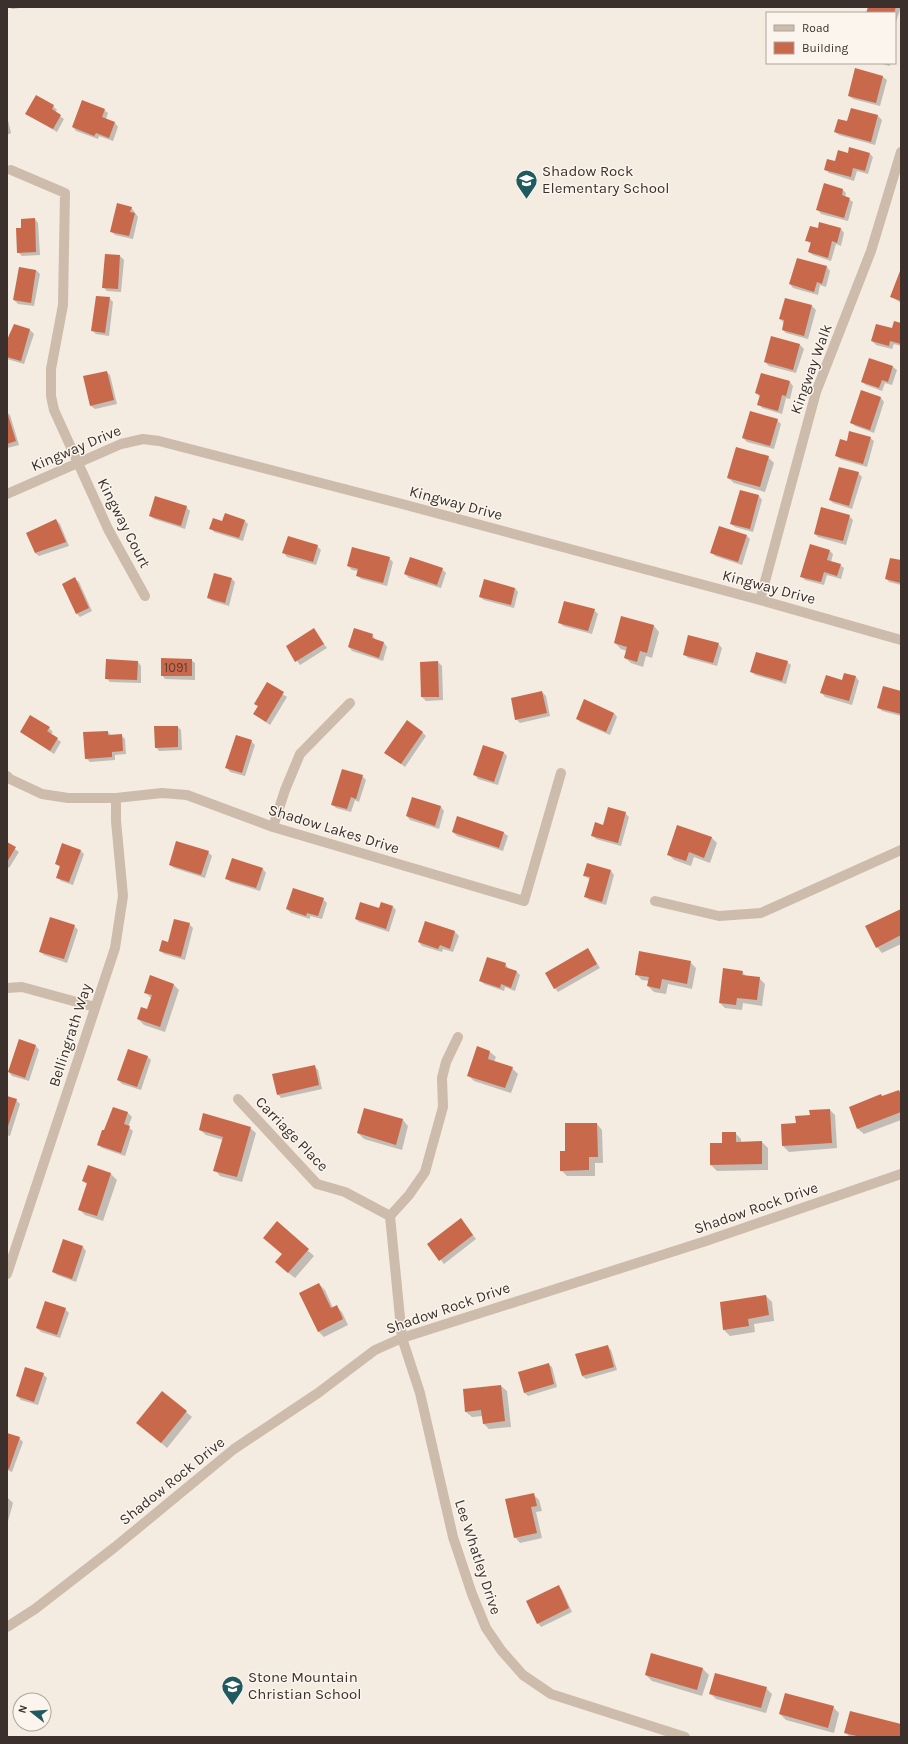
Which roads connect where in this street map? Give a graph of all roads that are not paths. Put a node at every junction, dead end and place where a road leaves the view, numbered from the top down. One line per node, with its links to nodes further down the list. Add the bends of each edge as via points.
1 (901, 152): 6 (street, Kingway Walk, via 871,251 816,392)
2 (11, 170): 3 (street, Kingway Court, via 65,193 63,305 52,355 50,382 54,410)
3 (77, 464): 4 (street, Kingway Drive); 5 (street, Kingway Court, via 108,529); 6 (street, Kingway Drive, via 133,441 159,441)
4 (7, 494)
5 (145, 596)
6 (760, 600): 7 (street, Kingway Drive)
7 (901, 640)
8 (350, 703): 12 (street, via 300,754)
9 (561, 773): 12 (street, Shadow Lakes Drive, via 524,901)
10 (7, 776): 11 (street, Shadow Lakes Drive, via 42,794 68,798)
11 (116, 798): 12 (street, Shadow Lakes Drive, via 162,793 187,794); 16 (street, Bellingrath Way, via 123,896 115,948)
12 (273, 827)
13 (901, 850): 14 (street, via 761,913 719,916)
14 (655, 901)
15 (7, 988): 16 (street, via 22,987)
16 (95, 1007): 21 (street, Bellingrath Way)
17 (458, 1037): 20 (street, via 446,1062 442,1078 443,1107 425,1172)
18 (238, 1099): 20 (street, Carriage Place, via 318,1184 345,1192)
19 (901, 1174): 23 (street, Shadow Rock Drive, via 706,1241)
20 (390, 1216): 23 (street)
21 (10, 1258): 22 (street, Bellingrath Way)
22 (7, 1274)
23 (402, 1338): 24 (street, Shadow Rock Drive, via 375,1350 318,1393 234,1449 115,1546); 25 (street, Lee Whatley Drive, via 420,1393 453,1537 486,1628 501,1650 523,1674 551,1694)
24 (7, 1627)
25 (685, 1737)

